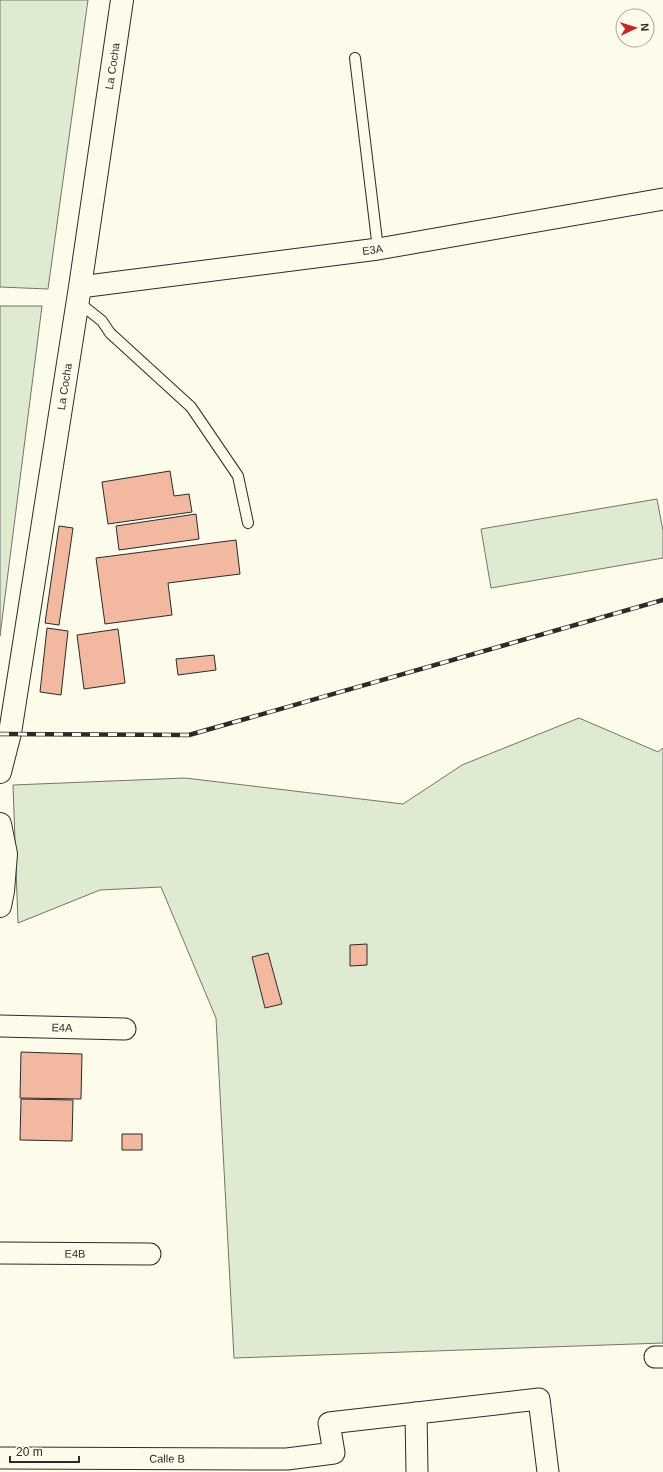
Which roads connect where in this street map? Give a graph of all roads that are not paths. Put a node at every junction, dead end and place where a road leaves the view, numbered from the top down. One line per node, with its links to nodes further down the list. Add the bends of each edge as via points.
1 (122, 0): 5 (street, La Cocha)
2 (355, 58): 4 (lane)
3 (663, 199): 4 (street, E3A)
4 (378, 249): 5 (street, E3A)
5 (78, 294): 6 (lane, via 110,333 191,407 238,476); 7 (street, La Cocha, via 10,733)
6 (248, 523)
7 (0, 772)
8 (0, 824): 9 (street, via 6,854)
9 (0, 906)
10 (0, 1026): 11 (street, E4A)
11 (125, 1029)
12 (0, 1252): 13 (street, E4B)
13 (150, 1254)
14 (416, 1413): 15 (street, Calle B, via 329,1424 334,1453 286,1459); 16 (street); 17 (street, via 539,1400)
15 (0, 1458)
16 (417, 1472)
17 (548, 1472)

